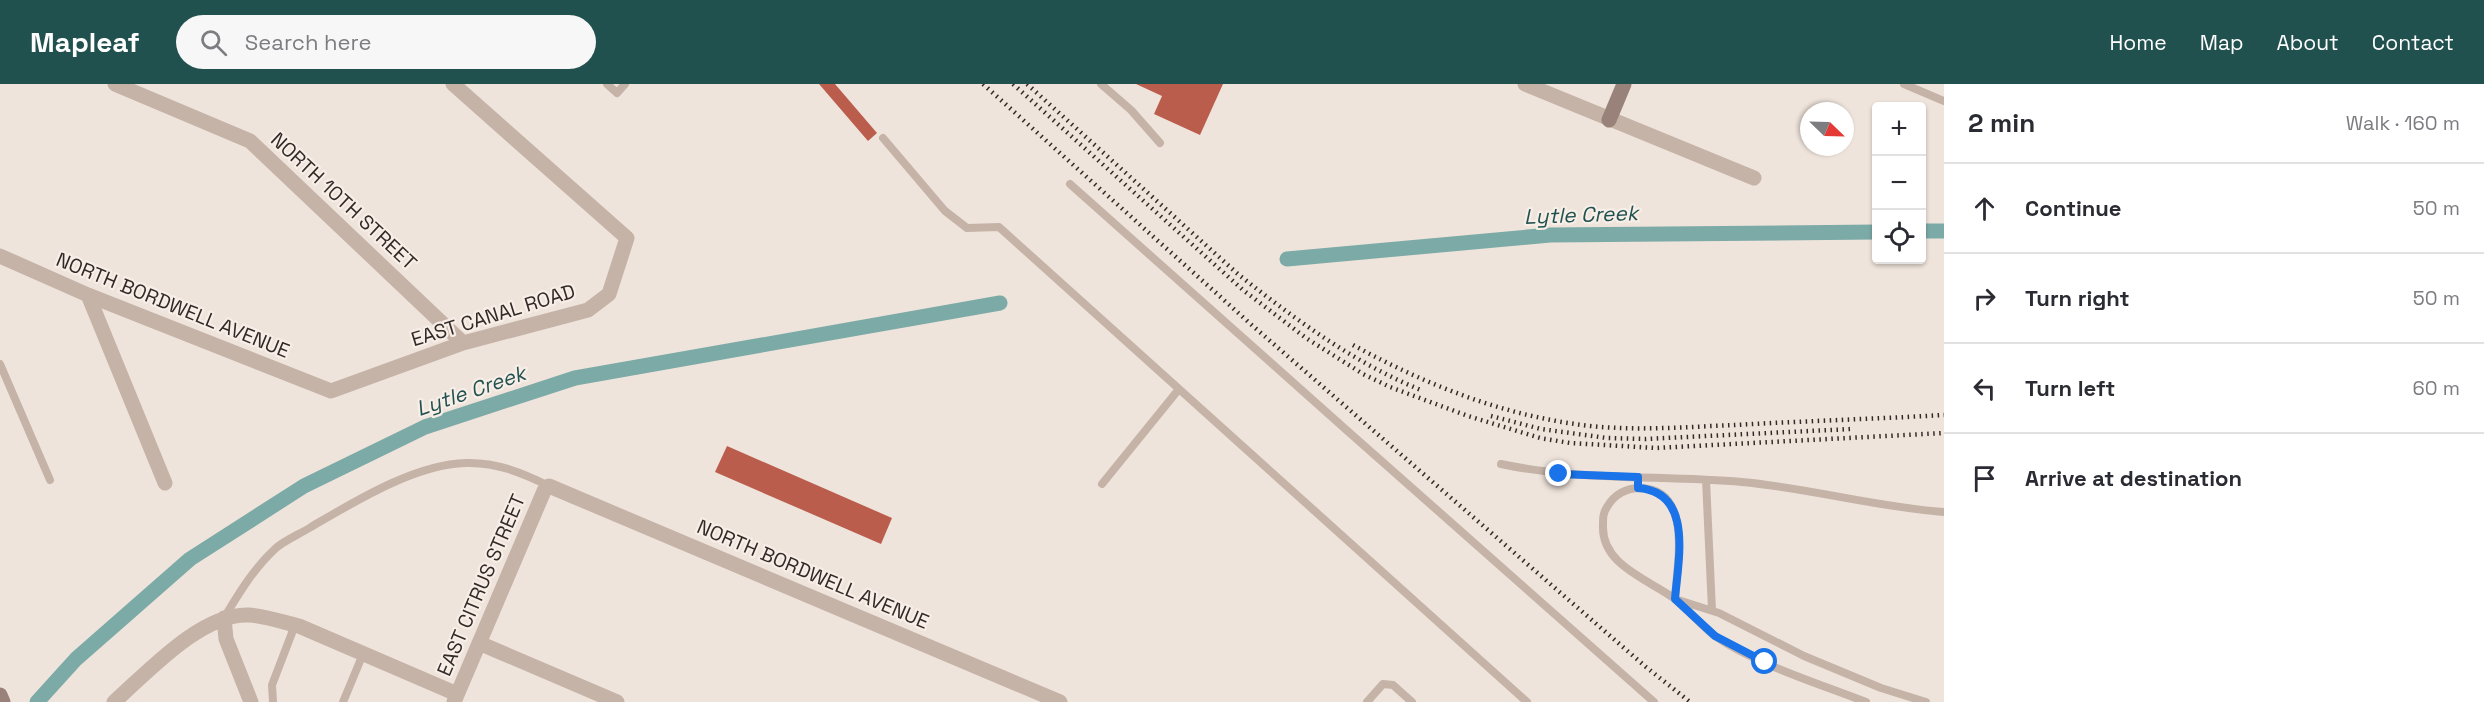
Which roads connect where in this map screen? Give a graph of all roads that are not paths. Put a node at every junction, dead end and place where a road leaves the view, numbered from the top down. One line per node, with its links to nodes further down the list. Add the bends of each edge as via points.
1 (116, 84): 17 (street, NORTH 10TH STREET, via 250,141)
2 (453, 84): 17 (street, EAST CANAL ROAD, via 627,238 609,294 588,310)
3 (607, 84): 4 (lane, via 617,93)
4 (625, 84)
5 (1101, 84): 12 (lane)
6 (1525, 84): 10 (street)
7 (1624, 84): 10 (street)
8 (1904, 84): 9 (lane)
9 (1944, 101)
10 (1609, 120): 13 (street)
11 (883, 138): 19 (lane, via 945,212 967,228 999,227)
12 (1160, 143)
13 (1754, 178)
14 (1070, 184): 48 (lane)
15 (0, 256): 16 (street, NORTH BORDWELL AVENUE)
16 (88, 295): 20 (street, NORTH BORDWELL AVENUE); 25 (street)
17 (463, 343): 20 (street, EAST CANAL ROAD)
18 (0, 364): 23 (lane)
19 (1179, 389): 26 (lane); 47 (lane)
20 (331, 391)
21 (1502, 464): 22 (lane, via 1559,474)
22 (1638, 477): 24 (lane); 28 (lane)
23 (50, 480)
24 (1706, 480): 29 (lane); 31 (lane)
25 (165, 483)
26 (1102, 484)
27 (549, 486): 32 (lane, via 501,467 466,463 438,467 402,480 277,547 249,576); 34 (street, EAST CITRUS STREET); 44 (street, NORTH BORDWELL AVENUE)
28 (1638, 488): 30 (lane, via 1668,499 1678,520); 30 (lane, via 1612,499 1603,513 1602,534 1610,552 1626,569)
29 (1944, 512)
30 (1675, 599): 31 (lane); 49 (lane, via 1715,636 1765,662)
31 (1712, 610): 50 (lane, via 1810,659)
32 (224, 618): 33 (street, via 247,615); 39 (street, via 193,633); 40 (street, via 226,639)
33 (295, 626): 35 (street); 41 (lane, via 273,685)
34 (479, 643): 37 (street, EAST CITRUS STREET); 43 (street)
35 (363, 654): 37 (street); 42 (lane)
36 (0, 695): 38 (street)
37 (456, 698)
38 (3, 702)
39 (114, 702)
40 (250, 702)
41 (273, 702)
42 (343, 702)
43 (617, 702)
44 (1060, 702)
45 (1367, 702): 46 (lane, via 1383,684 1393,685)
46 (1412, 702)
47 (1527, 702)
48 (1654, 702)
49 (1866, 702)
50 (1926, 702)

